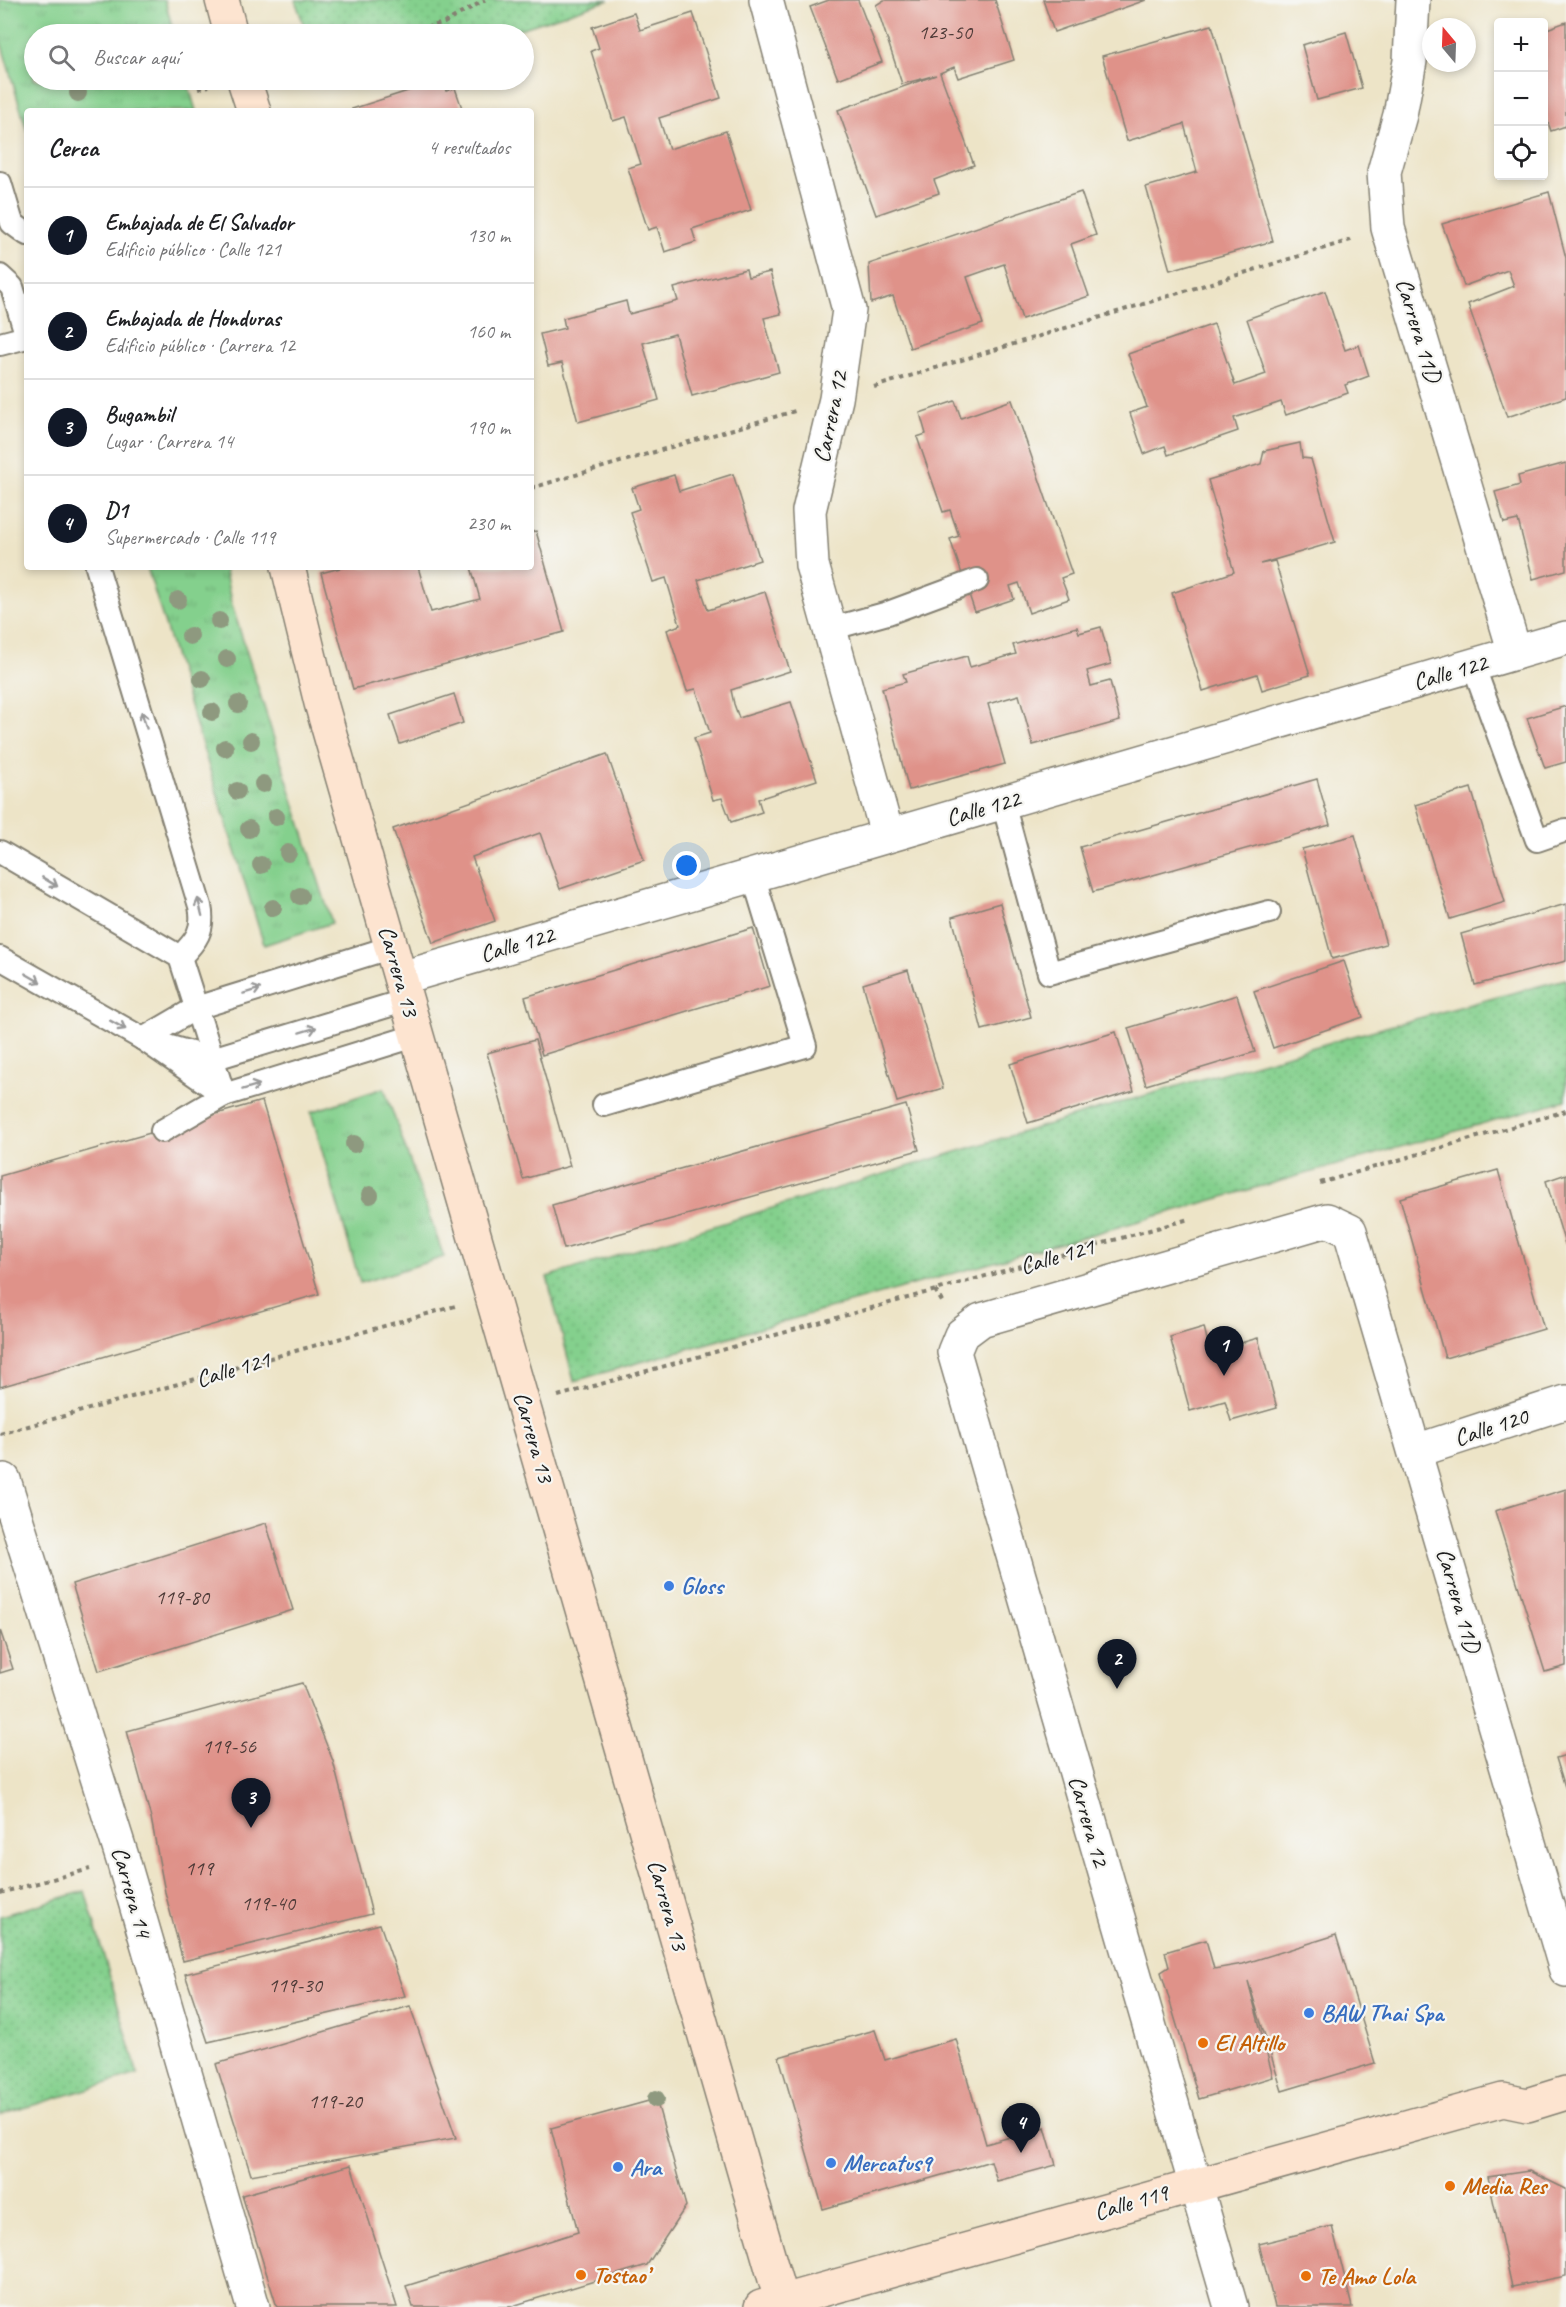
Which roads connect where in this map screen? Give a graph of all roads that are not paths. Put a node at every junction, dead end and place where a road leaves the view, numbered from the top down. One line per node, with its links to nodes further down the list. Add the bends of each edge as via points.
1 (222, 0): 4 (street)
2 (766, 0): 16 (street, Carrera 12, via 849,310 836,399 808,511 812,565)
3 (1413, 0): 18 (street, Carrera 11D, via 1410,61 1384,172 1388,228)
4 (228, 24)
5 (247, 90): 6 (street)
6 (253, 108)
7 (0, 183): 8 (lane, via 12,223)
8 (24, 232)
9 (0, 276): 10 (lane, via 12,287)
10 (24, 327)
11 (24, 338): 12 (lane)
12 (0, 344)
13 (98, 570): 27 (lane, one-way to 13, via 201,932 203,920)
14 (289, 570): 26 (street, Carrera 13, via 321,703)
15 (977, 580): 16 (lane, via 888,613)
16 (830, 629): 22 (street, Carrera 12)
17 (1566, 638): 18 (street, Calle 122)
18 (1515, 653): 19 (street, Calle 122)
19 (1473, 665): 20 (street, Calle 122); 21 (lane, via 1537,840)
20 (1002, 802): 22 (street, Calle 122); 25 (lane, via 1048,973)
21 (1566, 830)
22 (887, 834): 24 (street, Calle 122)
23 (0, 852): 27 (lane, one-way to 27)
24 (753, 875): 29 (street, Calle 122); 35 (lane, via 805,1046)
25 (1269, 912)
26 (392, 947): 29 (street, Carrera 13); 30 (lane, one-way to 26)
27 (180, 957): 30 (lane)
28 (0, 958): 32 (lane, one-way to 32)
29 (404, 989): 31 (street, Carrera 13); 33 (lane, one-way to 29)
30 (196, 1008): 32 (lane); 33 (lane)
31 (418, 1035): 34 (lane, one-way to 31); 47 (street, Carrera 13)
32 (143, 1039): 33 (lane); 34 (lane)
33 (212, 1059): 34 (lane)
34 (224, 1095): 36 (lane)
35 (604, 1106)
36 (162, 1131)
37 (1350, 1231): 38 (street, Calle 121, via 1327,1220 981,1320); 40 (street, Carrera 11D)
38 (961, 1335): 46 (street, Carrera 12, via 954,1353)
39 (1566, 1402): 40 (street, Calle 120)
40 (1416, 1451): 42 (street, Carrera 11D)
41 (2, 1480): 48 (street, Carrera 14, via 123,1860)
42 (1566, 1970)
43 (1566, 2071): 45 (street, Calle 119, via 1520,2083)
44 (1566, 2093): 45 (street, Calle 119, via 1527,2105)
45 (1503, 2100): 46 (street, Calle 119)
46 (1195, 2184): 47 (street, Calle 119); 49 (street, Carrera 12)
47 (775, 2305)
48 (253, 2307)
49 (1231, 2307)

